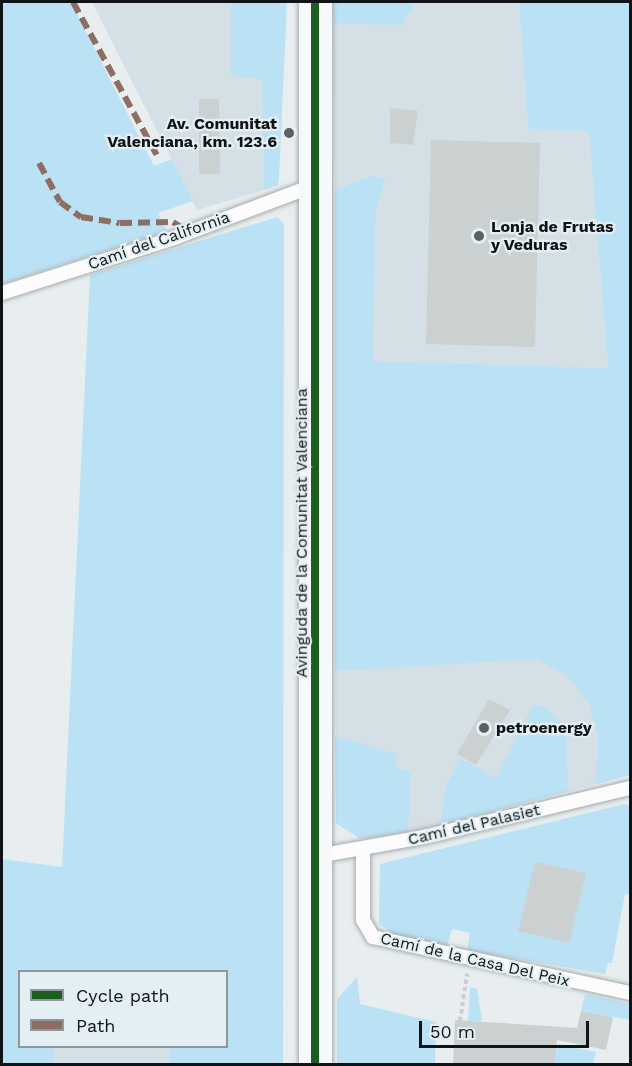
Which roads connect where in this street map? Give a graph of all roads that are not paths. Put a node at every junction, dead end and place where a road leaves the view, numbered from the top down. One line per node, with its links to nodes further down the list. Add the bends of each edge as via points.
1 (315, 2): 2 (main road, Avinguda de la Comunitat Valenciana)
2 (315, 185): 3 (lane, Camí del California, via 174,238); 6 (main road, Avinguda de la Comunitat Valenciana)
3 (2, 293)
4 (630, 788): 5 (lane, Camí del Palasiet)
5 (363, 849): 6 (lane, Camí del Palasiet); 7 (lane, Camí de la Casa Del Peix, via 363,920 373,937)
6 (316, 856): 8 (main road, Avinguda de la Comunitat Valenciana)
7 (630, 993)
8 (315, 1065)

